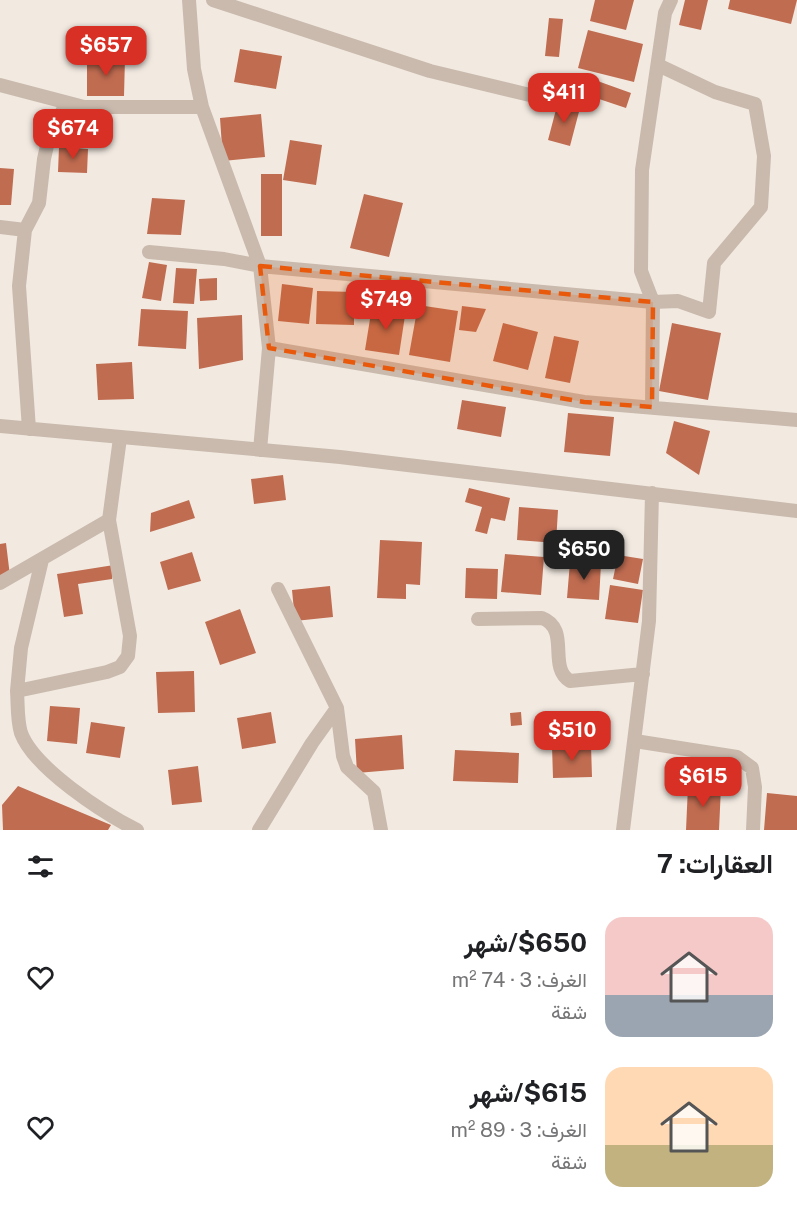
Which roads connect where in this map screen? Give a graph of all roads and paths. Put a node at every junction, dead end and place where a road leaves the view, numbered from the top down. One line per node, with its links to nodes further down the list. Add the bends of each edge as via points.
1 (189, 0): 8 (street, via 194,69)
2 (213, 0): 6 (street, via 430,71)
3 (671, 0): 4 (street, via 665,13)
4 (658, 64): 13 (street, via 641,190 641,272); 13 (street, via 715,92 755,104 764,156 761,207 714,263 709,312 678,301)
5 (0, 85): 7 (street)
6 (534, 96)
7 (66, 104): 8 (street); 10 (street, via 50,137 39,203)
8 (202, 107): 12 (street)
9 (0, 227): 10 (street)
10 (25, 230): 18 (street, via 19,286)
11 (149, 252): 12 (street)
12 (260, 266): 13 (street); 14 (street)
13 (652, 302): 15 (street)
14 (269, 348): 15 (street, via 584,402); 20 (street)
15 (651, 407): 16 (street)
16 (797, 420)
17 (0, 426): 18 (street)
18 (29, 429): 19 (street)
19 (120, 438): 20 (street); 23 (street)
20 (260, 450): 21 (street)
21 (652, 493): 22 (street); 28 (street)
22 (797, 512)
23 (109, 520): 24 (street); 29 (street, via 130,636 128,656 120,667 107,672)
24 (42, 560): 25 (street); 29 (street, via 21,648)
25 (0, 583)
26 (278, 590): 30 (street)
27 (478, 619): 28 (street, via 550,621 557,630 563,674 570,681)
28 (644, 674): 31 (street)
29 (17, 691): 32 (street, via 20,730 28,749 56,777)
30 (337, 708): 33 (street); 34 (street, via 343,756 354,777 374,792)
31 (635, 741): 35 (street); 36 (street, via 737,757 752,768)
32 (137, 830)
33 (259, 830)
34 (381, 830)
35 (624, 830)
36 (753, 830)

